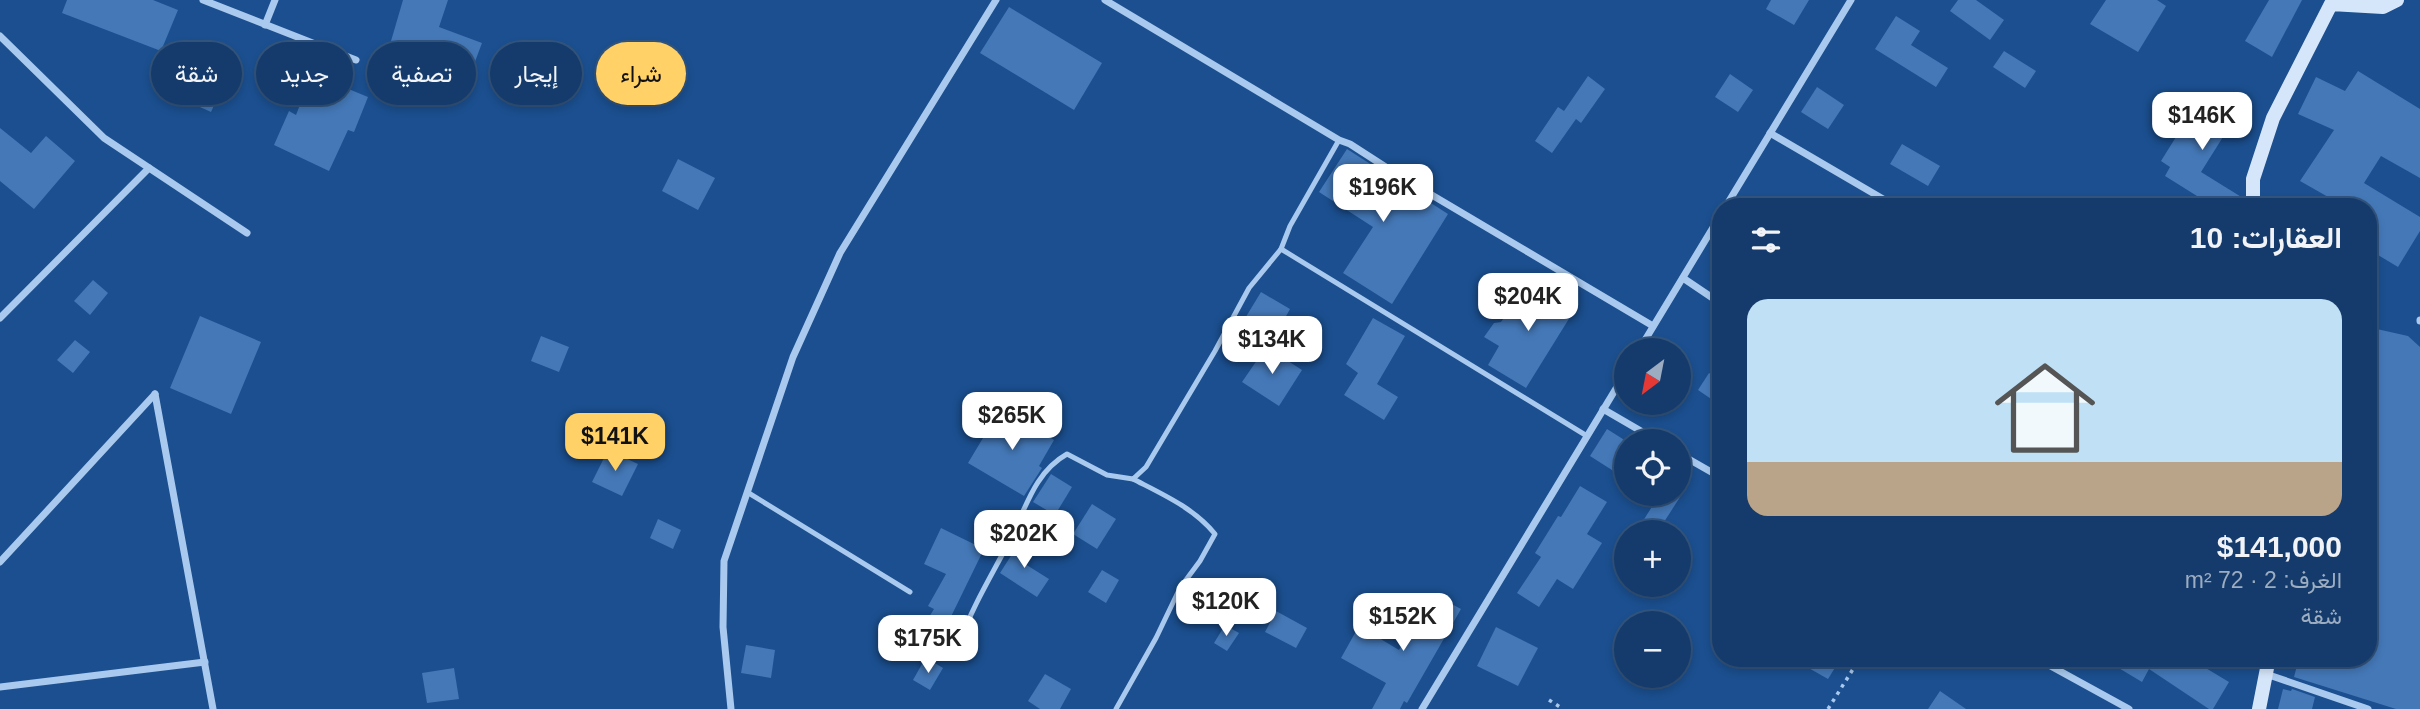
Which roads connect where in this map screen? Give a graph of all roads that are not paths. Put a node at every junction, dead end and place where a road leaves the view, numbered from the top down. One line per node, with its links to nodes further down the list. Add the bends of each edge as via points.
1 (203, 0): 8 (street)
2 (275, 0): 8 (street)
3 (996, 0): 32 (street, via 840,253 793,357)
4 (1105, 0): 12 (street)
5 (1851, 0): 11 (street)
6 (2397, 0): 7 (street, via 2383,7)
7 (2328, 2): 16 (street, via 2273,118 2253,179)
8 (265, 25): 10 (street)
9 (0, 36): 13 (street, via 104,138)
10 (356, 60)
11 (1770, 133): 14 (street); 15 (street)
12 (1339, 140): 19 (lane); 23 (street)
13 (149, 168): 18 (street); 22 (street)
14 (1731, 198)
15 (1881, 198)
16 (2253, 198)
17 (1712, 229): 20 (street)
18 (247, 233)
19 (1281, 249): 28 (lane); 31 (lane, via 1249,288 1146,467)
20 (1683, 278): 21 (street); 23 (street)
21 (1712, 298)
22 (0, 318)
23 (1653, 326): 24 (street)
24 (1646, 338)
25 (1614, 392): 26 (street)
26 (1604, 409): 27 (street); 28 (street)
27 (1638, 429)
28 (1587, 436): 44 (street)
29 (1691, 460): 30 (street)
30 (1712, 472)
31 (1133, 479): 35 (lane, via 1107,475 1068,454 1054,462 1030,492); 43 (lane, via 1203,519 1215,534 1180,587)
32 (747, 492): 34 (lane); 42 (street, via 724,561 723,627)
33 (0, 562): 36 (street, via 155,394)
34 (910, 592)
35 (960, 641)
36 (205, 662): 40 (street); 41 (street)
37 (2052, 667): 45 (street)
38 (2265, 667): 46 (street)
39 (2272, 667): 47 (street)
40 (0, 687)
41 (213, 709)
42 (731, 709)
43 (1116, 709)
44 (1422, 709)
45 (2129, 709)
46 (2259, 709)
47 (2368, 709)

